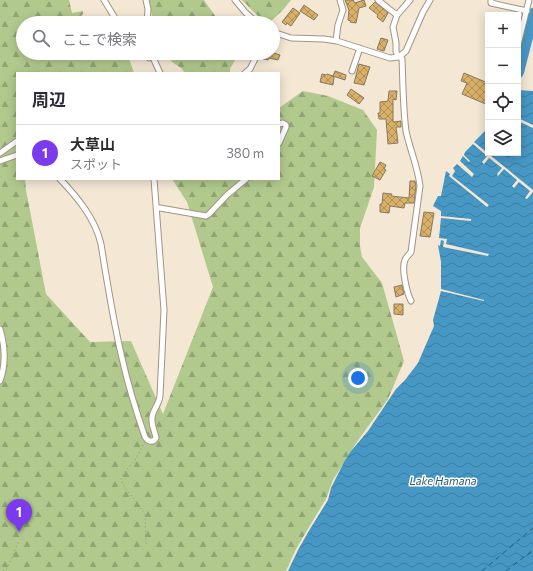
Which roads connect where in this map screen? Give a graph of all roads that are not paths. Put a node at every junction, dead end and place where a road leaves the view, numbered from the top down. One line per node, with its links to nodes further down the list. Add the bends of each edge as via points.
1 (104, 0): 12 (street)
2 (146, 0): 13 (street)
3 (235, 0): 14 (street)
4 (340, 0): 17 (street, via 343,10)
5 (378, 0): 11 (street)
6 (410, 0): 11 (street)
7 (430, 0): 19 (street, via 406,51)
8 (492, 0): 10 (street, via 491,3)
9 (530, 0): 10 (street)
10 (527, 11): 16 (street)
11 (397, 14): 19 (street, via 393,27)
12 (114, 16)
13 (148, 16)
14 (249, 16)
15 (280, 34): 17 (street, via 291,38)
16 (521, 34)
17 (336, 41): 18 (street)
18 (360, 48): 19 (street, via 386,58); 22 (street)
19 (399, 57): 35 (street, via 402,60 406,131 420,186 411,252 404,264 404,277)
20 (154, 60): 23 (street)
21 (254, 60): 24 (street)
22 (352, 70)
23 (160, 72)
24 (246, 72)
25 (280, 124): 26 (street, via 286,125)
26 (280, 141)
27 (16, 142): 28 (street)
28 (0, 153)
29 (16, 155): 30 (street)
30 (0, 161)
31 (61, 180): 34 (street, via 78,198 98,232 122,357 146,440 149,441 156,438 152,415 160,400 164,310)
32 (154, 180): 34 (street)
33 (245, 180): 34 (street, via 206,216)
34 (156, 208)
35 (411, 301)
36 (0, 329): 37 (street, via 4,358)
37 (0, 381)

